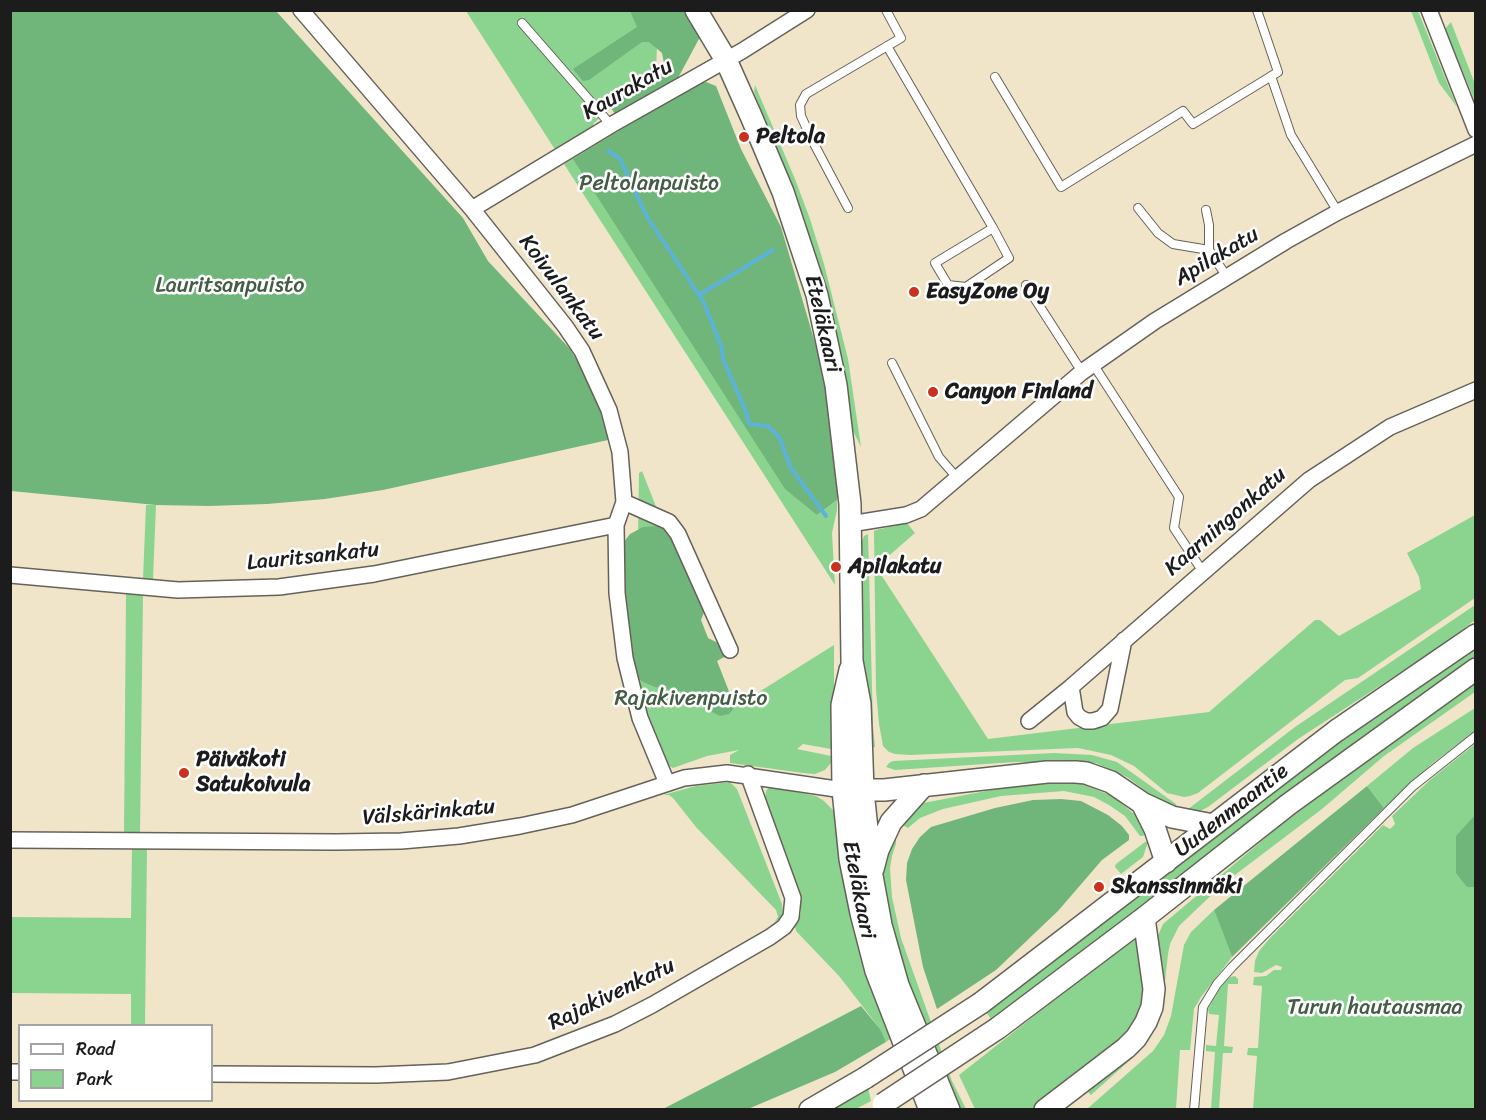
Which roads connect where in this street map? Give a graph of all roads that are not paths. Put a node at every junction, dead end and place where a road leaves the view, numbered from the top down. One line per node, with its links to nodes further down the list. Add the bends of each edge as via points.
1 (301, 10): 17 (street, Koivulankatu)
2 (696, 10): 9 (main road, Eteläkaari)
3 (807, 10): 9 (street, Kaurakatu)
4 (886, 10): 8 (lane, via 901,38)
5 (1257, 10): 10 (lane, via 1278,72)
6 (1429, 10): 13 (street)
7 (522, 23): 12 (lane)
8 (887, 46): 15 (lane, via 806,94 800,105 812,140); 20 (lane)
9 (726, 60): 12 (street, Kaurakatu); 29 (main road, Eteläkaari, via 783,192 817,295 836,385)
10 (1271, 76): 11 (lane, via 1193,124 1183,111 1061,187); 19 (lane, via 1291,135)
11 (995, 77)
12 (611, 125): 17 (street, Kaurakatu)
13 (1476, 130)
14 (1476, 144): 19 (street, Apilakatu)
15 (848, 208)
16 (1138, 208): 21 (lane, via 1158,233 1173,244)
17 (472, 209): 28 (street, Koivulankatu, via 582,351 615,429)
18 (1206, 210): 21 (lane)
19 (1338, 212): 22 (street, Apilakatu)
20 (993, 228): 20 (lane, via 935,263 948,285 966,286 1009,258)
21 (1209, 250): 22 (lane)
22 (1227, 277): 25 (street, Apilakatu)
23 (1026, 285): 25 (lane)
24 (892, 363): 27 (lane, via 939,457)
25 (1087, 368): 27 (street, Apilakatu); 31 (lane, via 1179,497 1174,528)
26 (1476, 390): 31 (street, Kaarningonkatu, via 1390,427 1309,480)
27 (958, 479): 29 (street, Apilakatu, via 906,516)
28 (624, 502): 30 (street); 35 (street, via 669,522 678,534)
29 (850, 524): 43 (main road, Eteläkaari, via 852,661 842,705)
30 (616, 525): 32 (street, Lauritsankatu, via 374,574 279,587 178,590); 41 (street, via 617,593 625,658 640,718)
31 (1203, 572): 34 (street, Kaarningonkatu)
32 (10, 575)
33 (1476, 635): 45 (main road, Uudenmaantie, via 1336,731)
34 (1124, 640): 37 (street, Kaarningonkatu); 37 (street, via 1110,709 1102,718 1093,722 1079,717)
35 (730, 650)
36 (1476, 669): 49 (main road, Uudenmaantie, via 1289,804)
37 (1071, 687): 38 (street, Kaarningonkatu)
38 (1029, 721)
39 (1476, 736): 56 (lane, via 1413,786 1213,991 1202,1016)
40 (748, 774): 41 (street, Välskärinkatu, via 728,773); 43 (street, Välskärinkatu); 50 (street, Rajakivenkatu, via 793,898 791,917 770,937 652,1005 604,1029 535,1055 448,1072)
41 (667, 783): 46 (street, Välskärinkatu, via 572,815 459,836 336,842)
42 (924, 785): 43 (main road); 44 (main road, via 1076,772 1111,782); 48 (main road, via 891,822)
43 (853, 791): 48 (main road, Eteläkaari); 53 (main road, Eteläkaari, via 850,859 869,944)
44 (1142, 803): 45 (main road, via 1172,817); 47 (main road)
45 (1213, 825): 47 (main road, Uudenmaantie)
46 (10, 840)
47 (1166, 862): 52 (main road, Uudenmaantie, bridge, via 981,1003)
48 (872, 876): 54 (main road, Eteläkaari, via 898,985)
49 (1144, 918): 51 (main road, Uudenmaantie, bridge, via 998,1028); 55 (main road, via 1154,989 1146,1022 1126,1048)
50 (213, 1074)
51 (878, 1107)
52 (810, 1110)
53 (930, 1110)
54 (949, 1110)
55 (1045, 1110)
56 (1194, 1110)

